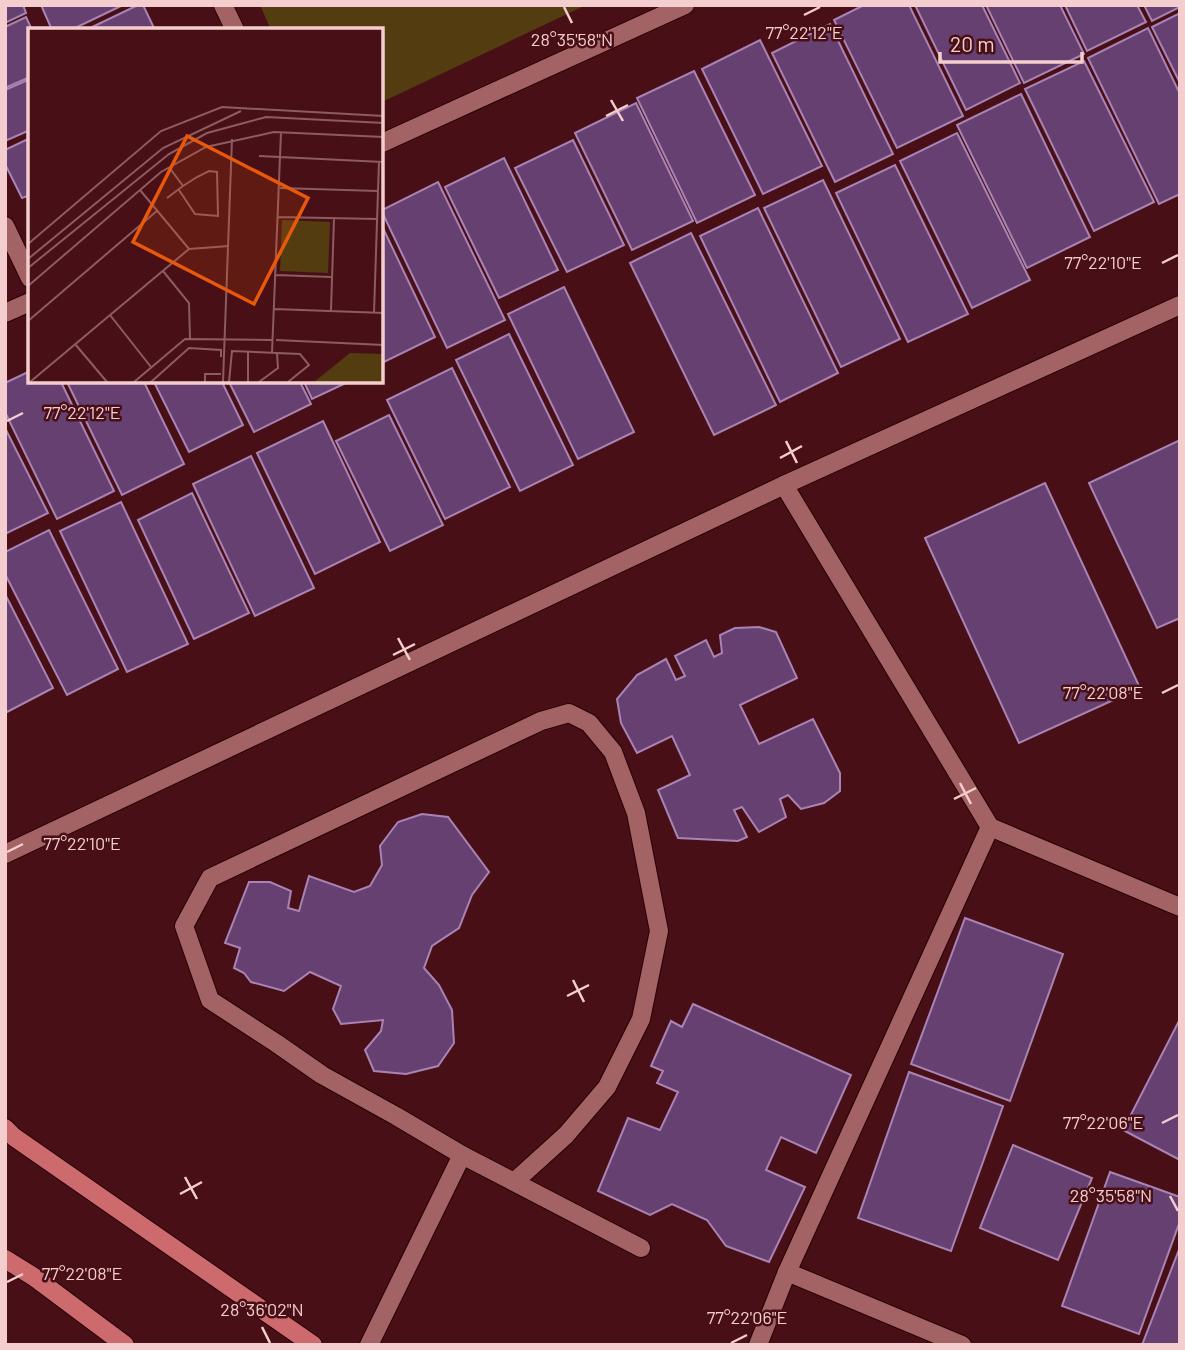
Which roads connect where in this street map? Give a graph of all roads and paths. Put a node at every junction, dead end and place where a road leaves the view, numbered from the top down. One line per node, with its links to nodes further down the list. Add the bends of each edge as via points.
1 (223, 5): 3 (street)
2 (685, 5): 4 (street)
3 (234, 28)
4 (383, 143)
5 (5, 226): 6 (street)
6 (28, 274)
7 (28, 303): 9 (street)
8 (1180, 305): 10 (street)
9 (5, 313)
10 (784, 485): 11 (street); 12 (street)
11 (990, 827): 13 (street); 19 (street)
12 (5, 855)
13 (1180, 907)
14 (8, 1135): 21 (main road)
15 (462, 1155): 16 (street); 16 (street, via 322,1076 210,1000 184,926 210,878 541,721 569,713 589,723 614,752 636,813 659,931 641,1019 607,1087 566,1135); 22 (street)
16 (514, 1182): 17 (street)
17 (640, 1248)
18 (5, 1259): 20 (main road)
19 (787, 1272): 23 (street); 24 (street)
20 (125, 1345)
21 (313, 1345)
22 (369, 1345)
23 (758, 1345)
24 (962, 1345)

